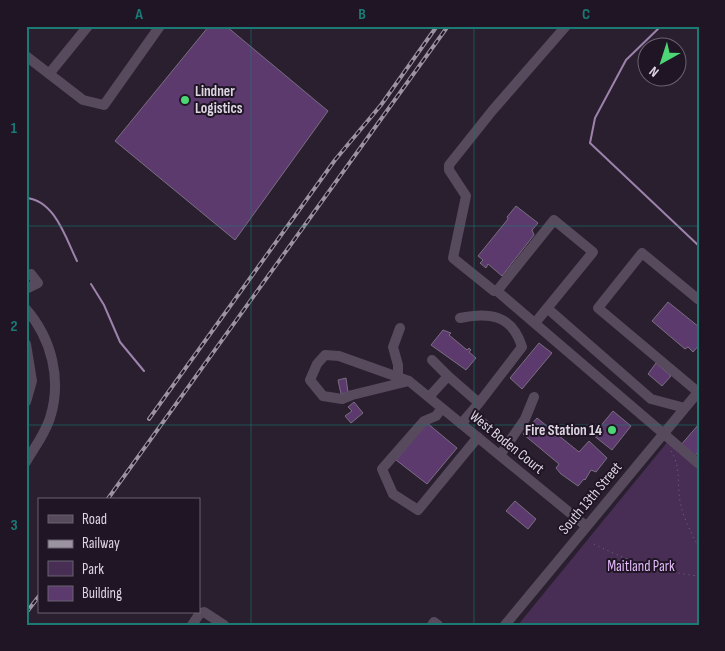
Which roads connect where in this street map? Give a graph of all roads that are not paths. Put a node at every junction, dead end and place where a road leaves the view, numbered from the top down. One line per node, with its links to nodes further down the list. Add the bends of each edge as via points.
1 (88, 26): 5 (street)
2 (160, 26): 5 (street, via 104,105 83,100)
3 (566, 26): 8 (street, via 449,165 466,196 453,258 494,291)
4 (26, 56): 5 (street)
5 (49, 74)
6 (32, 274): 7 (street, via 38,283)
7 (26, 289)
8 (497, 290): 10 (street, via 554,220 592,252); 13 (street)
9 (699, 300): 20 (street, via 642,253 598,308)
10 (547, 308): 13 (street); 26 (street, via 651,398)
11 (26, 310): 31 (street, via 45,339 53,362 55,387 50,418)
12 (460, 318): 24 (street, via 483,314 501,319 516,332 522,347)
13 (535, 322): 28 (street)
14 (400, 328): 18 (street, via 393,347)
15 (26, 344): 23 (street, via 32,381)
16 (432, 360): 17 (street)
17 (448, 376): 21 (street); 24 (street)
18 (398, 377): 19 (street, West Boden Court); 19 (street, West Boden Court, via 339,356 325,355 310,380 323,396 342,399)
19 (409, 381): 21 (street, West Boden Court)
20 (699, 391): 26 (street, South 13th Street)
21 (429, 397): 25 (street, West Boden Court)
22 (534, 397): 30 (street, via 525,419)
23 (26, 402)
24 (479, 403): 27 (street)
25 (442, 408): 27 (street, West Boden Court); 29 (street, via 436,416 418,427 382,469 392,494 418,510)
26 (685, 408): 28 (street, South 13th Street)
27 (461, 424): 29 (street, West Boden Court)
28 (664, 433): 32 (street); 33 (street, South 13th Street)
29 (478, 437): 30 (street, West Boden Court)
30 (500, 455): 33 (street, West Boden Court)
31 (26, 462)
32 (699, 464)
33 (586, 526): 40 (street, South 13th Street)
34 (200, 613): 37 (street, via 204,612)
35 (199, 614): 36 (street)
36 (192, 625)
37 (224, 625)
38 (432, 625): 39 (street, via 434,622)
39 (438, 625)
40 (505, 625)

